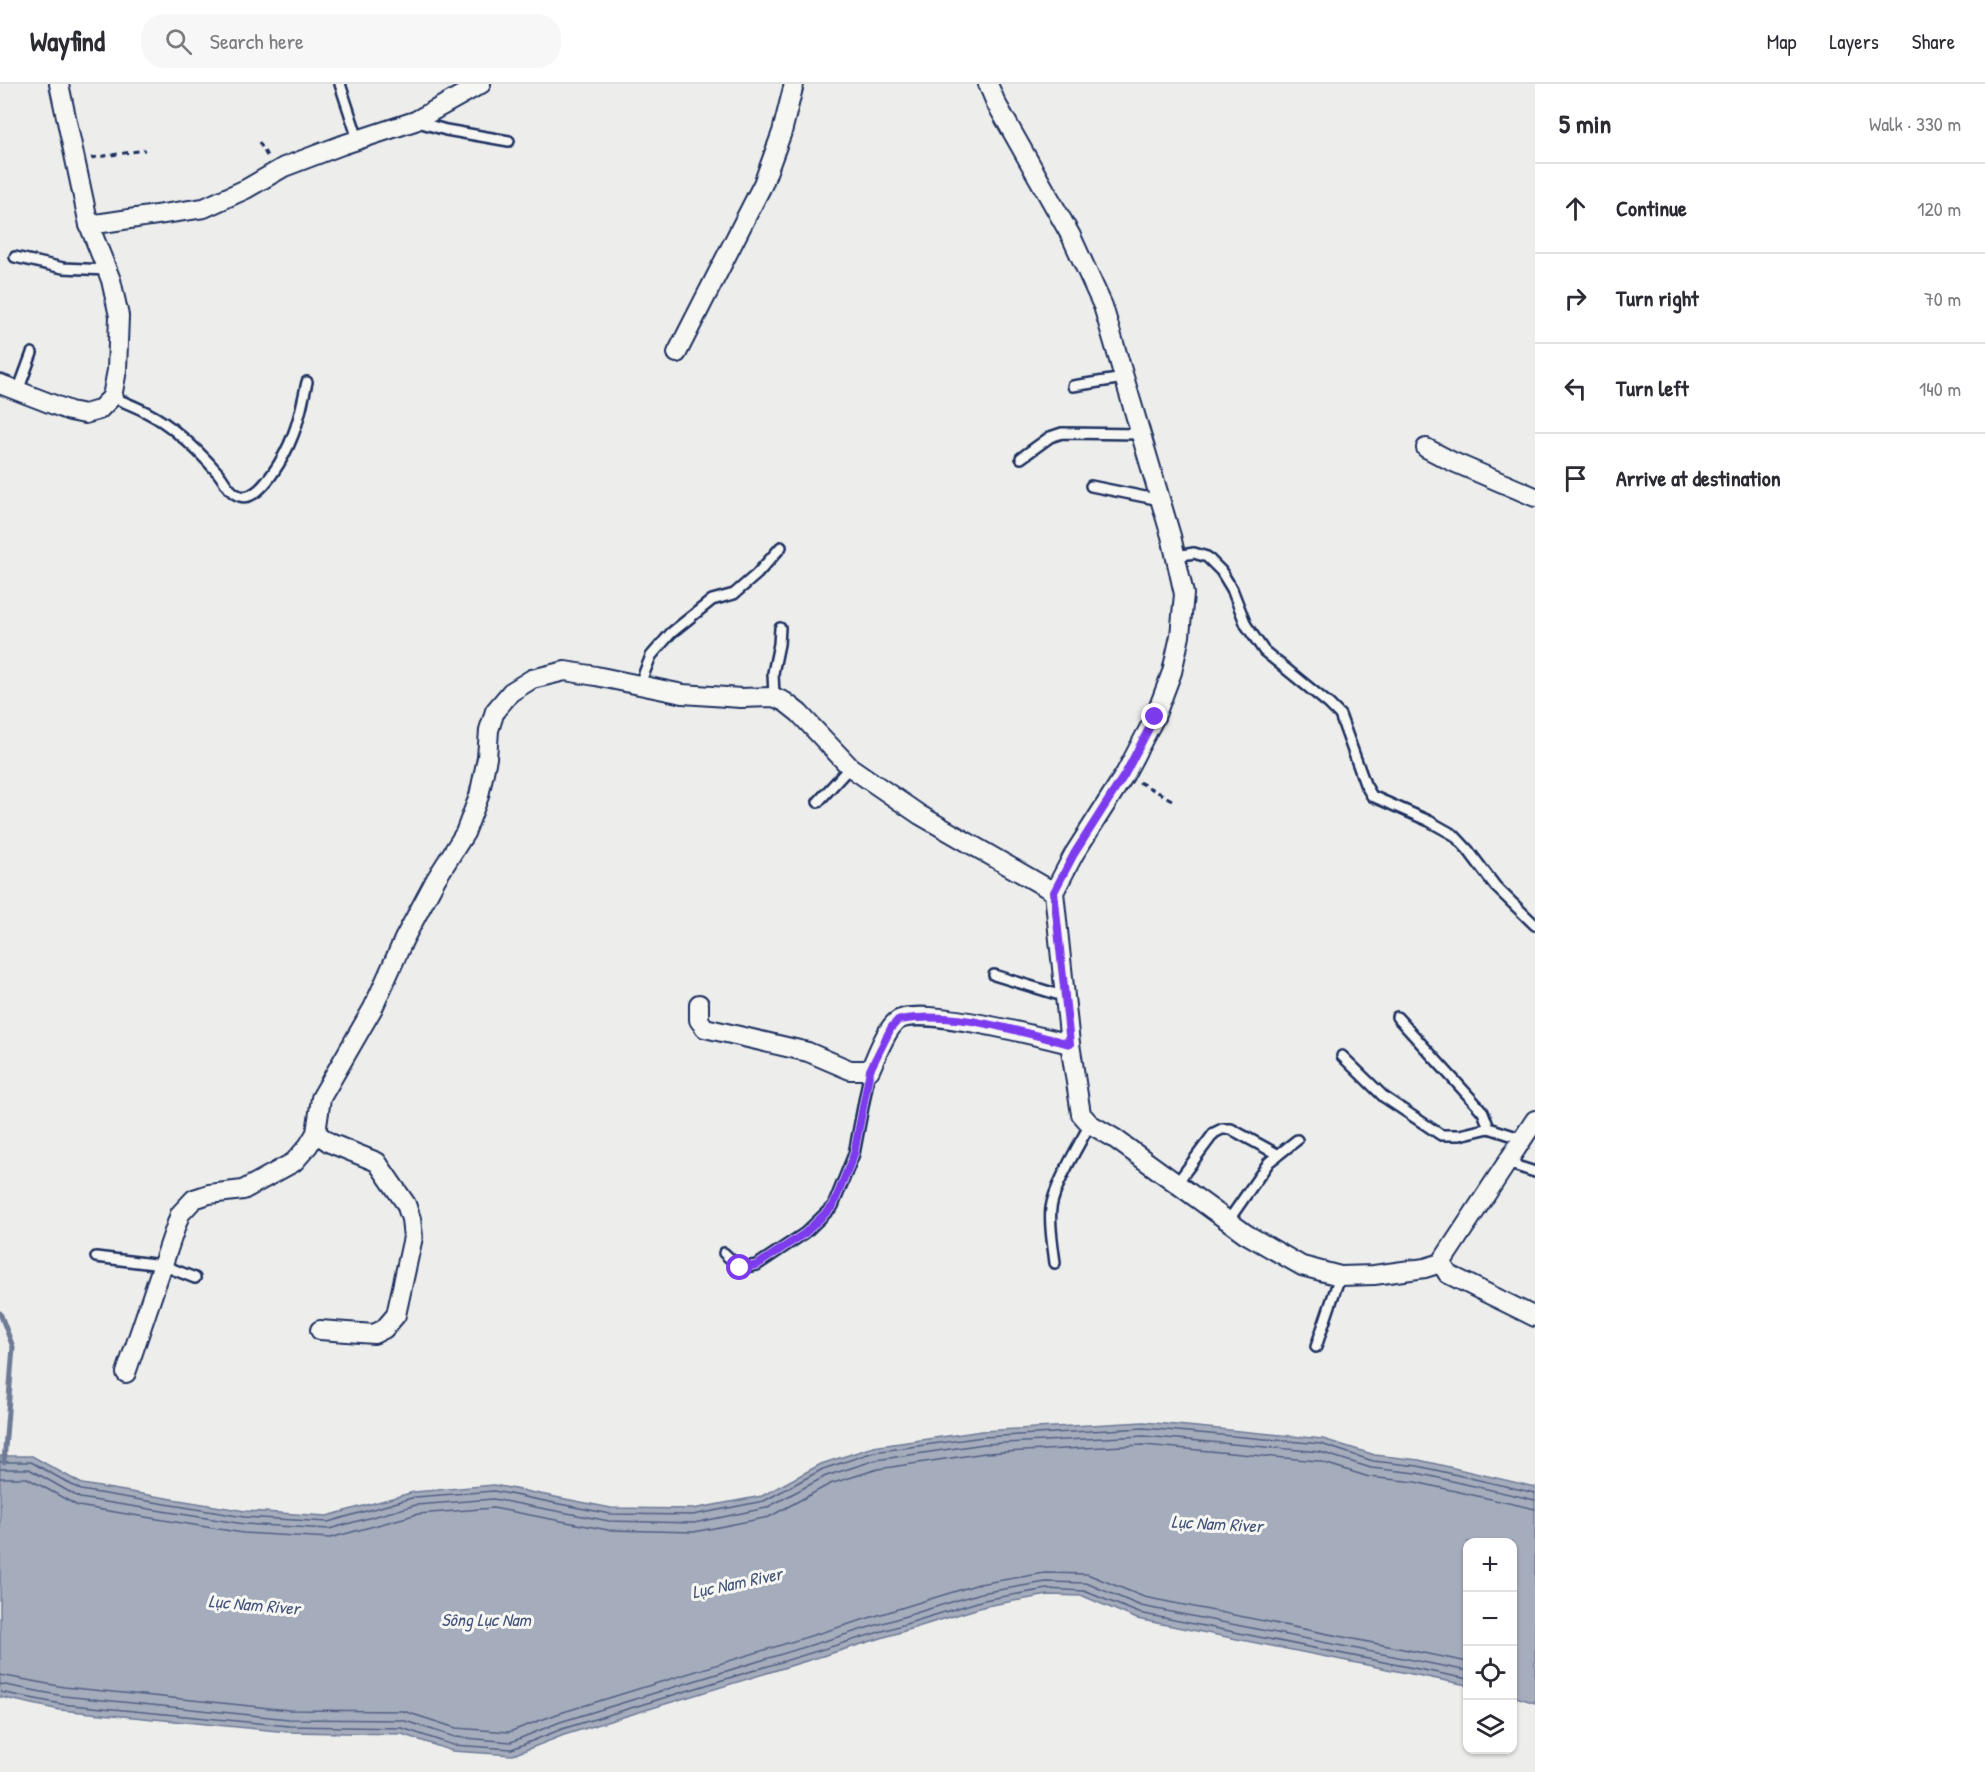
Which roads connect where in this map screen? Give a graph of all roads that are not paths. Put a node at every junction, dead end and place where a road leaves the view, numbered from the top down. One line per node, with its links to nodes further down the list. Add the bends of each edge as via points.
1 (59, 84): 10 (street)
2 (340, 84): 8 (lane)
3 (481, 84): 6 (street)
4 (794, 84): 13 (street, via 763,184)
5 (988, 84): 15 (street, via 1071,236 1104,306)
6 (462, 90): 7 (street)
7 (415, 121): 8 (street); 9 (lane)
8 (358, 140): 10 (street, via 284,167 204,208)
9 (510, 141)
10 (89, 225): 12 (street)
11 (15, 257): 12 (lane, via 63,268)
12 (107, 270): 20 (street, via 119,316)
13 (677, 353)
14 (32, 354): 19 (lane)
15 (1124, 378): 18 (lane); 21 (street)
16 (307, 382): 20 (lane, via 293,435 272,476 254,495 243,498 229,489 175,430)
17 (0, 384): 19 (street)
18 (1073, 386)
19 (18, 391): 20 (street, via 85,414 99,410)
20 (112, 397)
21 (1142, 434): 23 (lane, via 1062,433); 26 (street)
22 (1426, 448): 25 (street)
23 (1021, 458)
24 (1091, 486): 26 (lane)
25 (1535, 497)
26 (1160, 500): 28 (street)
27 (781, 547): 30 (lane, via 734,594 712,600 671,633 651,656)
28 (1176, 556): 34 (street, via 1184,594 1172,672 1155,717 1125,774); 35 (lane, via 1194,553 1207,557 1221,571 1246,625 1264,651 1340,715 1372,796 1454,835 1496,887)
29 (780, 628): 31 (lane, via 773,673)
30 (639, 686): 31 (street, via 683,694); 46 (street, via 565,671 547,674 511,692 495,711 479,796 465,833 436,879 373,1008 321,1098)
31 (774, 697): 32 (street, via 799,713)
32 (850, 767): 33 (lane); 34 (street, via 920,815)
33 (818, 802)
34 (1054, 892): 37 (street)
35 (1535, 926)
36 (994, 975): 37 (lane)
37 (1066, 997): 40 (street)
38 (699, 1004): 42 (street, via 699,1020 705,1028 808,1052 850,1070)
39 (1397, 1017): 45 (lane, via 1479,1107)
40 (1070, 1044): 42 (street, via 958,1020 908,1018 898,1020 891,1028); 44 (street, via 1081,1114)
41 (1342, 1056): 45 (lane, via 1384,1097 1442,1135)
42 (870, 1070): 54 (lane, via 854,1154 833,1206 805,1233 757,1265 740,1268)
43 (1535, 1120): 47 (street)
44 (1090, 1124): 52 (street); 56 (lane, via 1051,1205)
45 (1489, 1128): 47 (lane)
46 (316, 1133): 58 (street, via 294,1162 243,1190 194,1199 180,1214); 62 (street, via 330,1143 377,1162 406,1204 413,1237 396,1315 384,1329 374,1334)
47 (1523, 1139): 50 (street)
48 (1297, 1140): 49 (lane)
49 (1277, 1154): 52 (lane, via 1231,1129 1222,1129 1214,1133); 53 (lane)
50 (1507, 1163): 51 (lane); 57 (street)
51 (1535, 1172)
52 (1177, 1183): 53 (street)
53 (1228, 1221): 59 (street, via 1302,1266)
54 (724, 1253)
55 (96, 1257): 58 (lane)
56 (1055, 1263)
57 (1441, 1263): 59 (street, via 1374,1275); 61 (street, via 1448,1274)
58 (162, 1265): 60 (lane); 64 (street)
59 (1340, 1276): 63 (lane)
60 (195, 1278)
61 (1535, 1317)
62 (320, 1330)
63 (1316, 1347)
64 (126, 1373)

